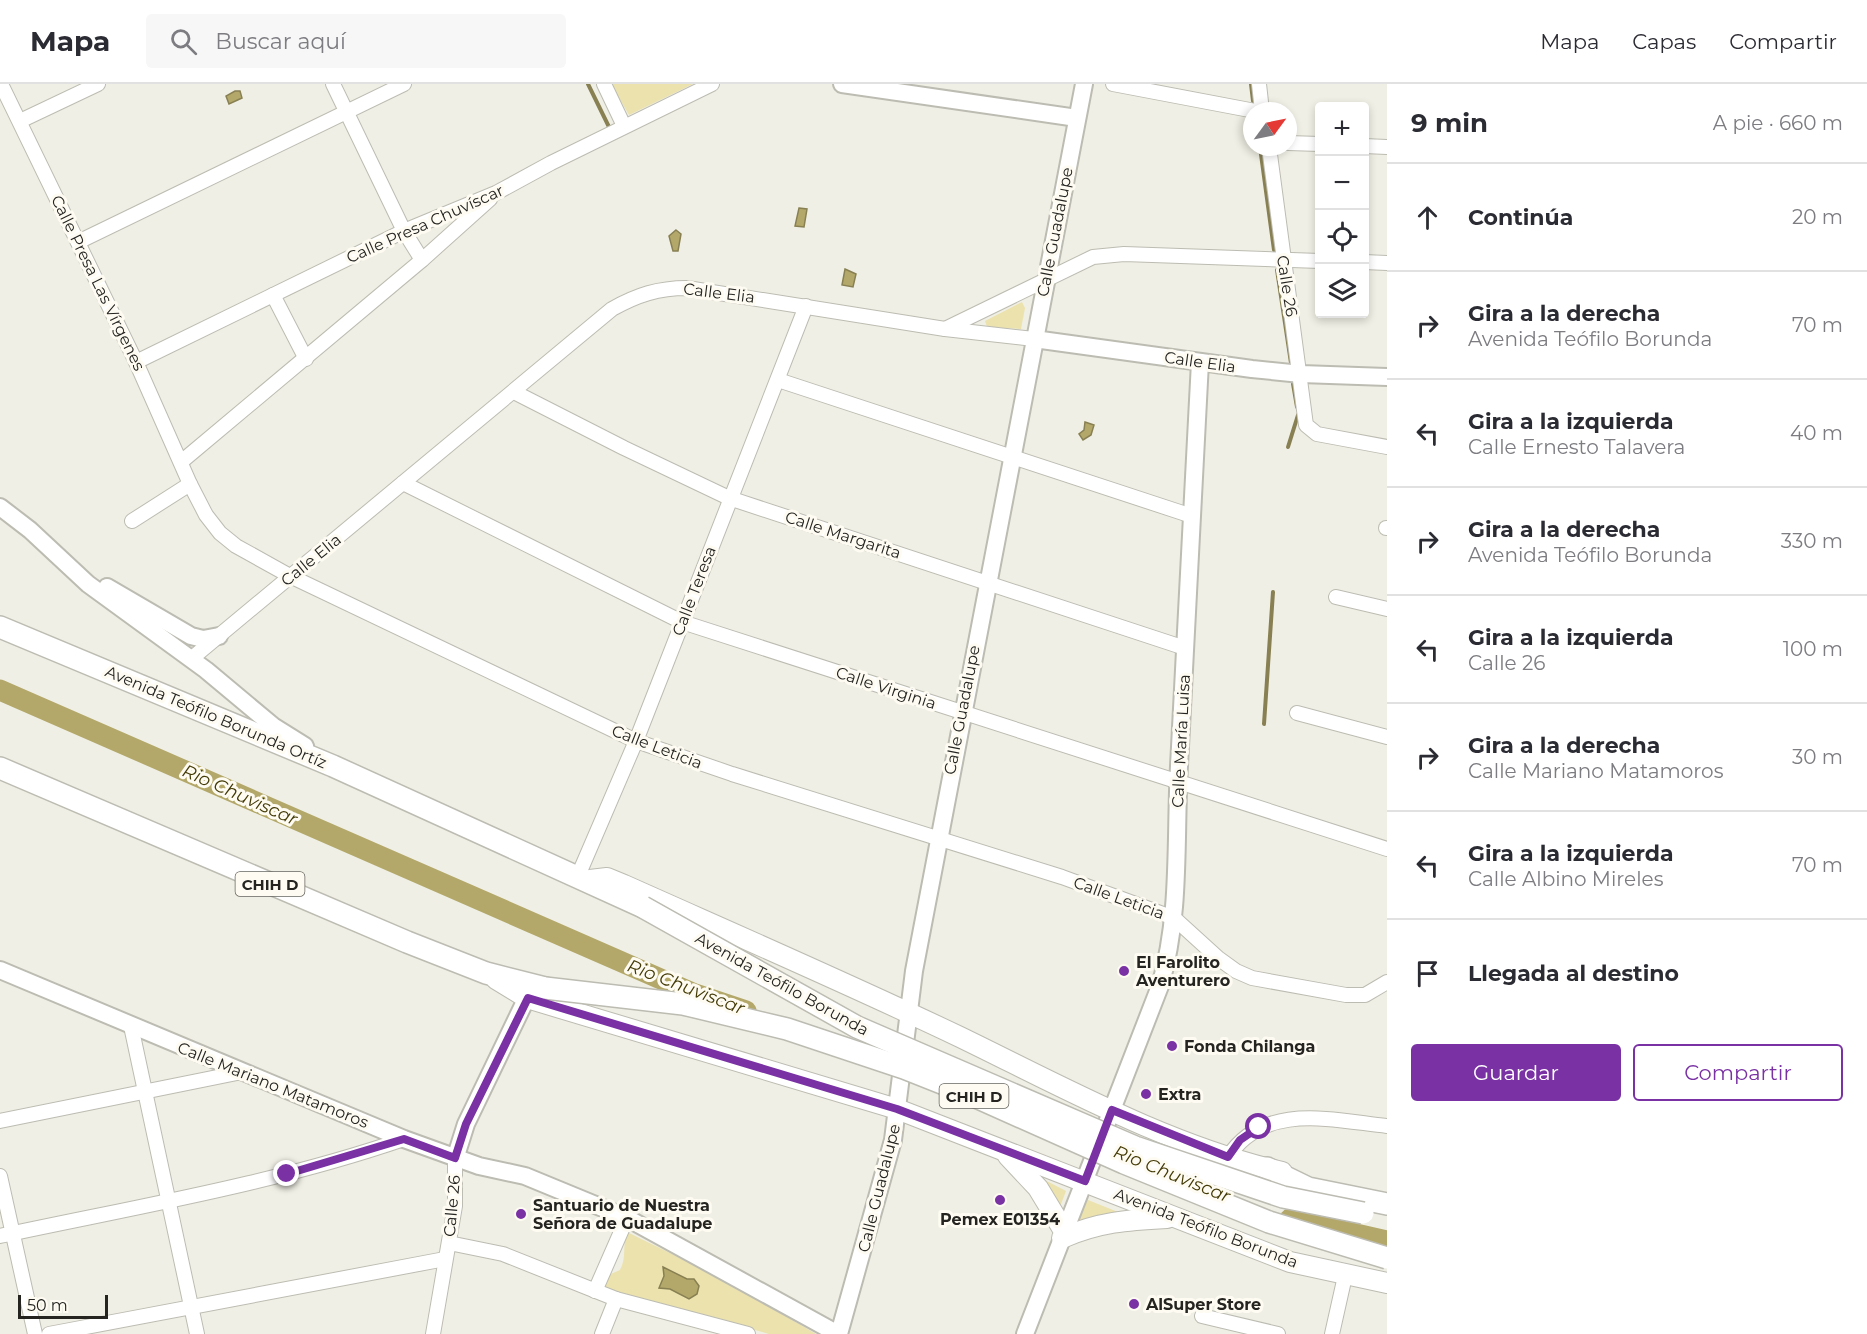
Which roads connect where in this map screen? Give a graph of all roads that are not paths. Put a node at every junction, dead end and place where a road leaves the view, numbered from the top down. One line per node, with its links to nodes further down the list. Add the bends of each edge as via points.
1 (1, 84): 16 (street, Calle Presa Las Vírgenes)
2 (98, 84): 16 (street)
3 (333, 84): 14 (street)
4 (404, 84): 14 (street)
5 (604, 84): 17 (street)
6 (712, 84): 17 (street, Calle Presa Chuvíscar)
7 (842, 84): 11 (street)
8 (1084, 84): 15 (street, Calle Guadalupe)
9 (1113, 84): 13 (street)
10 (1259, 84): 12 (street)
11 (897, 88): 15 (street)
12 (1261, 102)
13 (1243, 109)
14 (347, 112): 24 (street); 25 (street)
15 (1077, 118): 31 (street, Calle Guadalupe)
16 (20, 121): 25 (street, Calle Presa Las Vírgenes)
17 (624, 126): 23 (street, Calle Presa Chuvíscar)
18 (1297, 143): 19 (street)
19 (1315, 144)
20 (1369, 146): 21 (street)
21 (1387, 147)
22 (1270, 156): 27 (street, Calle 26)
23 (496, 193): 24 (street, Calle Presa Chuvíscar); 26 (street)
24 (404, 231): 26 (street); 32 (street, Calle Presa Chuvíscar)
25 (78, 242): 37 (street, Calle Presa Las Vírgenes)
26 (422, 260): 36 (street)
27 (1283, 261): 28 (street); 31 (street, via 1124,254 1093,257); 39 (street, Calle 26)
28 (1315, 261)
29 (1369, 262): 30 (street)
30 (1387, 263)
31 (1045, 280): 34 (street); 35 (street, Calle Guadalupe)
32 (273, 295): 36 (street); 37 (street, Calle Presa Chuvíscar)
33 (806, 306): 34 (street, Calle Elia); 41 (street, Calle Teresa); 42 (street, Calle Elia, via 687,288 639,294 612,309)
34 (945, 328): 35 (street, Calle Elia)
35 (1034, 339): 38 (street, Calle Elia); 44 (street, Calle Guadalupe)
36 (306, 358): 45 (street)
37 (136, 362): 45 (street, Calle Presa Las Vírgenes)
38 (1200, 362): 39 (street, Calle Elia); 50 (street, Calle María Luisa)
39 (1301, 374): 40 (street, Calle Elia); 43 (street, Calle 26, via 1306,425 1317,434)
40 (1387, 377)
41 (778, 380): 44 (street); 48 (street, Calle Teresa)
42 (514, 392): 46 (street, Calle Elia); 48 (street, Calle Margarita)
43 (1387, 447)
44 (1011, 456): 50 (street); 54 (street, Calle Guadalupe)
45 (181, 462): 47 (street, Calle Presa Las Vírgenes)
46 (404, 483): 53 (street, Calle Elia); 57 (street, Calle Virginia)
47 (189, 484): 51 (street); 53 (street, Calle Leticia, via 220,533)
48 (729, 498): 54 (street, Calle Margarita); 57 (street, Calle Teresa)
49 (0, 507): 52 (street, via 30,530)
50 (1192, 516): 60 (street, Calle María Luisa)
51 (132, 521)
52 (64, 565): 59 (street, via 191,636); 61 (street)
53 (290, 576): 59 (street, Calle Elia); 65 (street, Calle Leticia)
54 (987, 583): 60 (street, Calle Margarita); 62 (street, Calle Guadalupe)
55 (1336, 597): 56 (street)
56 (1387, 609)
57 (682, 622): 62 (street, Calle Virginia); 65 (street, Calle Teresa)
58 (0, 627): 68 (main road, Avenida Teófilo Borunda Ortíz / CHIH D)
59 (219, 636): 61 (street, Calle Elia)
60 (1185, 648): 67 (street, Calle María Luisa)
61 (191, 659): 68 (street, via 273,726 313,750 418,797)
62 (962, 712): 67 (street, Calle Virginia); 69 (street, Calle Guadalupe)
63 (1297, 713): 64 (street)
64 (1387, 737)
65 (636, 741): 69 (street, Calle Leticia); 71 (street, Calle Teresa)
66 (0, 768): 75 (main road, CHIH D, via 407,942)
67 (1178, 782): 70 (street, Calle Virginia); 72 (street, Calle María Luisa)
68 (430, 810): 71 (main road, Avenida Teófilo Borunda / CHIH D)
69 (938, 839): 72 (street, Calle Leticia, via 1062,877); 76 (street, Calle Guadalupe)
70 (1387, 849)
71 (584, 878): 76 (main road, Avenida Teófilo Borunda, via 615,881); 94 (main road, Avenida Teófilo Borunda / CHIH D, bridge, via 856,1027 1135,1147 1283,1197)
72 (1174, 918): 74 (street, via 1227,964 1252,978 1346,995 1365,995); 81 (street, Calle María Luisa, via 1160,986)
73 (0, 970): 77 (street, Calle Mariano Matamoros)
74 (1387, 982)
75 (535, 990): 80 (main road, Avenida Teófilo Borunda); 87 (street, Calle 26, via 466,1124); 100 (main road, CHIH D, bridge, via 683,1004 798,1033 957,1089 1269,1222)
76 (907, 1012): 80 (street, Calle Guadalupe, bridge); 81 (main road, Avenida Teófilo Borunda)
77 (130, 1026): 78 (street, Calle Mariano Matamoros); 79 (street)
78 (242, 1072): 79 (street); 84 (street, Calle Mariano Matamoros)
79 (144, 1091): 82 (street); 92 (street)
80 (897, 1109): 85 (main road, Avenida Teófilo Borunda); 114 (street, Calle Guadalupe, via 882,1187)
81 (1112, 1111): 86 (main road, Avenida Teófilo Borunda); 90 (street, Calle María Luisa, bridge)
82 (0, 1121)
83 (1387, 1126): 86 (street, via 1306,1118 1281,1121 1259,1127 1240,1140)
84 (404, 1139): 87 (street, Calle Mariano Matamoros); 92 (street, via 287,1174)
85 (1001, 1150): 90 (main road, Avenida Teófilo Borunda); 98 (main road, via 1038,1188)
86 (1228, 1157): 88 (main road, Avenida Teófilo Borunda)
87 (455, 1158): 95 (street, Calle Mariano Matamoros, via 525,1176); 99 (street, Calle 26, via 455,1206)
88 (1267, 1168): 91 (main road, Avenida Teófilo Borunda); 93 (main road, via 1308,1188)
89 (0, 1176): 97 (street)
90 (1086, 1181): 96 (main road, Avenida Teófilo Borunda); 98 (street, Calle María Luisa)
91 (1387, 1194)
92 (169, 1200): 97 (street); 106 (street)
93 (1387, 1204)
94 (1387, 1216)
95 (627, 1218): 104 (street); 114 (street, Calle Mariano Matamoros)
96 (1173, 1218): 98 (main road, via 1122,1220); 102 (main road, Avenida Teófilo Borunda, via 1290,1262)
97 (6, 1235): 108 (street)
98 (1063, 1235): 115 (street, Calle María Luisa)
99 (449, 1243): 101 (street, Calle 26); 104 (street, via 503,1254)
100 (1387, 1258)
101 (445, 1259): 106 (street); 111 (street, Calle 26)
102 (1345, 1276): 103 (main road, Avenida Teófilo Borunda); 117 (street)
103 (1387, 1283)
104 (595, 1290): 105 (street)
105 (616, 1299): 112 (street); 113 (street)
106 (191, 1307): 109 (street); 110 (street)
107 (1202, 1316): 116 (street)
108 (35, 1334)
109 (49, 1334)
110 (197, 1334)
111 (433, 1334)
112 (602, 1334)
113 (748, 1334)
114 (839, 1334)
115 (1025, 1334)
116 (1278, 1334)
117 (1332, 1334)

